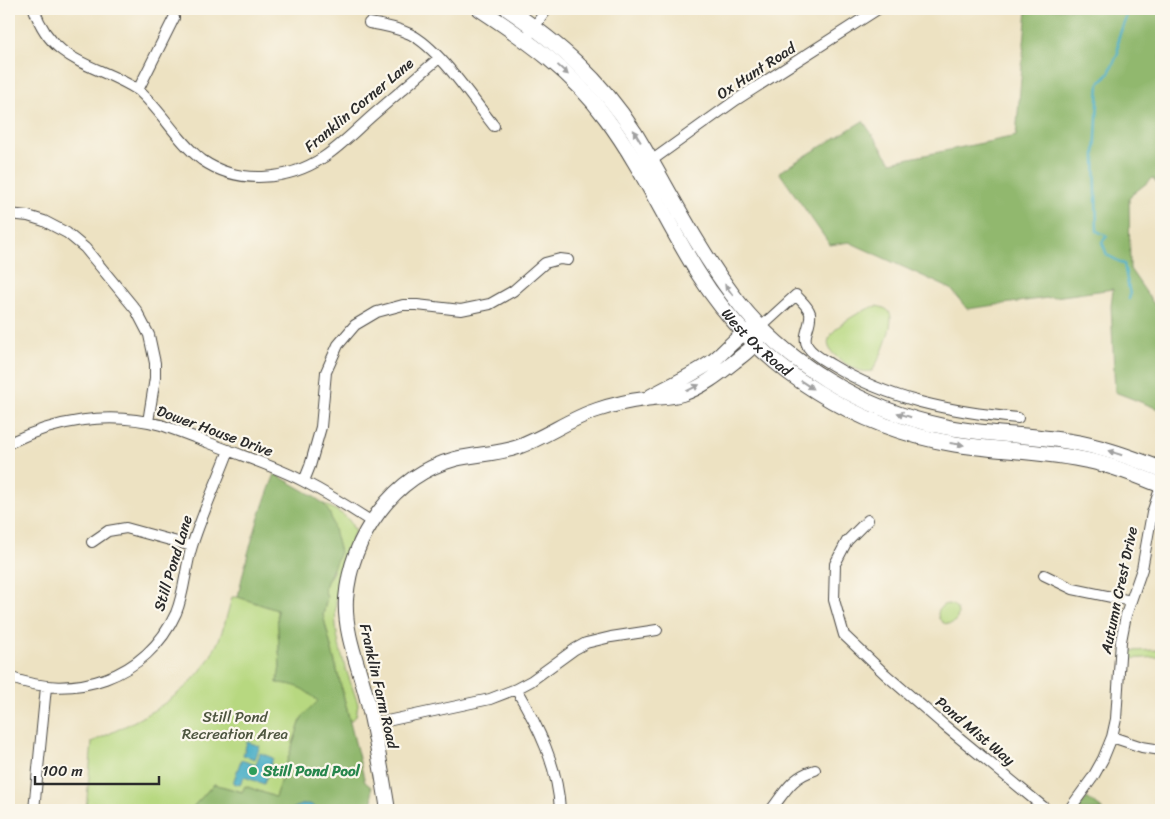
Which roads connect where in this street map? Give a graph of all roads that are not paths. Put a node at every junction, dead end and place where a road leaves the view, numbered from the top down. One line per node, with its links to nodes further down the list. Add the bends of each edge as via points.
1 (34, 9): 11 (street, Franklin Corner Lane, via 49,38 70,57)
2 (480, 9): 9 (main road, West Ox Road)
3 (508, 9): 8 (main road, West Ox Road)
4 (547, 9): 8 (street)
5 (878, 9): 13 (street, Ox Hunt Road, via 736,100)
6 (174, 18): 11 (street)
7 (368, 23): 10 (street, via 410,34)
8 (534, 27): 9 (street); 13 (main road, West Ox Road, one-way to 8, via 622,112 601,86)
9 (525, 40): 17 (main road, West Ox Road, one-way to 17, via 564,71 606,117 697,272)
10 (439, 58): 11 (street, Franklin Corner Lane, via 326,156 297,171 268,177 229,172 204,160); 12 (street)
11 (138, 90)
12 (494, 126)
13 (652, 161): 16 (main road, West Ox Road, one-way to 13, via 733,296 709,261)
14 (9, 214): 21 (street, via 28,216 67,232 85,248 136,310 149,335 155,363)
15 (568, 260): 25 (street, via 545,263 513,291 490,304 461,310 403,305 377,312 355,325 338,345 326,372 321,427)
16 (761, 327): 17 (street, Franklin Farm Road); 18 (street); 20 (street, via 796,295 810,314 807,344 841,370 888,392 935,406 958,412); 24 (main road, West Ox Road, one-way to 16, via 1116,452 1068,441 964,430 899,414 826,380)
17 (744, 332): 18 (main road, West Ox Road); 19 (street, Franklin Farm Road, via 712,362)
18 (756, 344): 19 (street, Franklin Farm Road, one-way to 18, via 683,394 726,369); 26 (main road, West Ox Road, one-way to 26, via 815,391 885,425 957,444 1092,461)
19 (646, 399): 28 (street, Franklin Farm Road, via 597,410 518,447 437,466 415,478 388,500)
20 (1018, 418)
21 (148, 422): 22 (street, Dower House Drive, via 81,420 42,429); 23 (street, Dower House Drive)
22 (9, 443)
23 (229, 450): 25 (street, Dower House Drive); 30 (street, Still Pond Lane)
24 (1161, 469)
25 (304, 481): 28 (street, Dower House Drive)
26 (1161, 486): 32 (street, Autumn Crest Drive, via 1148,526 1142,569)
27 (868, 520): 45 (street, Pond Mist Way, via 847,541 835,564 834,600 844,635 885,674)
28 (372, 522): 37 (street, Franklin Farm Road, via 351,567 346,602 348,634)
29 (92, 542): 30 (street, via 108,531 126,528)
30 (192, 546): 35 (street, Still Pond Lane, via 176,613 150,651 126,669 100,681 62,688)
31 (1044, 575): 32 (street, via 1073,588)
32 (1131, 600): 38 (street, Autumn Crest Drive, via 1121,641)
33 (657, 630): 36 (street, via 586,643)
34 (9, 677): 35 (street, Still Pond Lane)
35 (46, 687): 41 (street)
36 (516, 689): 37 (street, via 490,699); 43 (street, via 554,767)
37 (373, 724): 42 (street, Franklin Farm Road)
38 (1112, 737): 39 (street, via 1142,748); 46 (street, Autumn Crest Drive, via 1093,777)
39 (1161, 750)
40 (815, 770): 44 (street, via 801,774 790,784)
41 (34, 810)
42 (388, 810)
43 (560, 810)
44 (771, 810)
45 (1047, 810)
46 (1068, 810)

